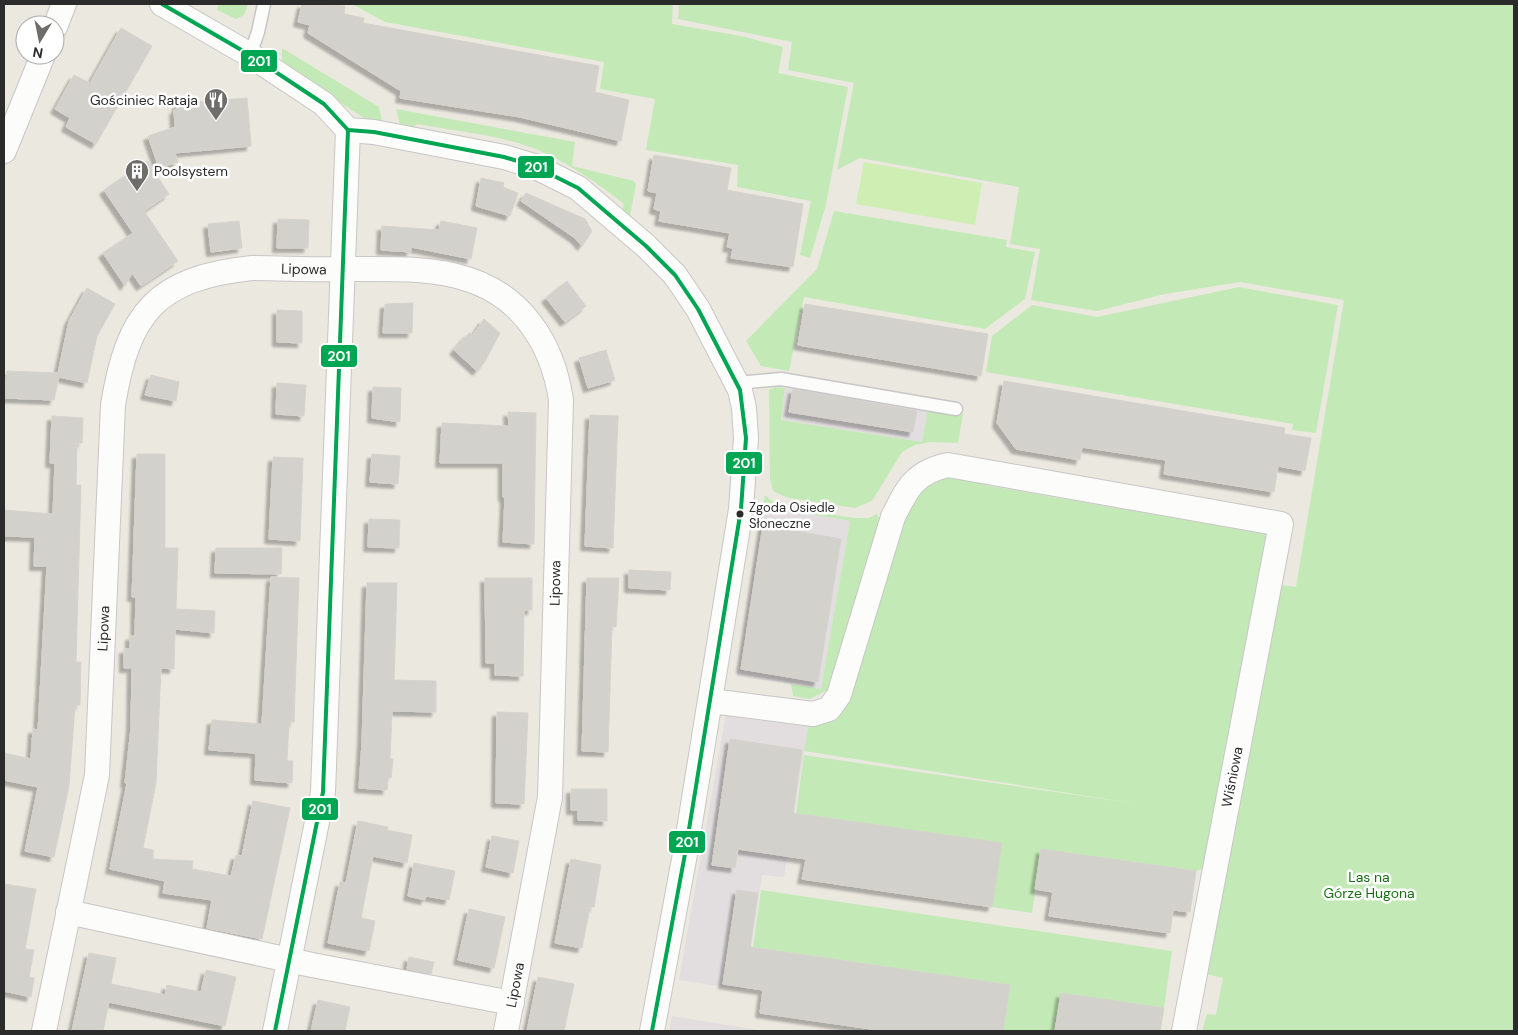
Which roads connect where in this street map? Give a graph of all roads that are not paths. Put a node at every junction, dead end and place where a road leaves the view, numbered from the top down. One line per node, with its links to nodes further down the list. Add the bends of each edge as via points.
1 (162, 4): 3 (street)
2 (264, 4): 3 (lane)
3 (250, 55): 5 (street, via 324,104)
4 (39, 65): 6 (street)
5 (348, 130): 7 (street); 8 (street, via 504,157 541,169 578,188 675,275 698,308)
6 (4, 151)
7 (343, 269): 11 (street, Lipowa, via 252,268 226,270 199,278 178,286 147,311 126,346 113,405 97,775); 12 (street, via 322,792); 13 (street, Lipowa, via 446,273 492,287 516,306 540,336 559,386 550,797)
8 (737, 383): 9 (lane, via 781,379); 10 (street, via 744,408 746,464)
9 (956, 409)
10 (710, 701): 17 (street); 18 (street, Wiśniowa, via 797,713 813,714 829,709 839,695 893,517 917,478 930,469 948,465 1281,524)
11 (68, 912): 12 (street); 14 (street, Lipowa)
12 (290, 960): 13 (street); 15 (street)
13 (512, 1003): 16 (street, Lipowa)
14 (44, 1031)
15 (275, 1031)
16 (506, 1031)
17 (652, 1031)
18 (1184, 1031)

